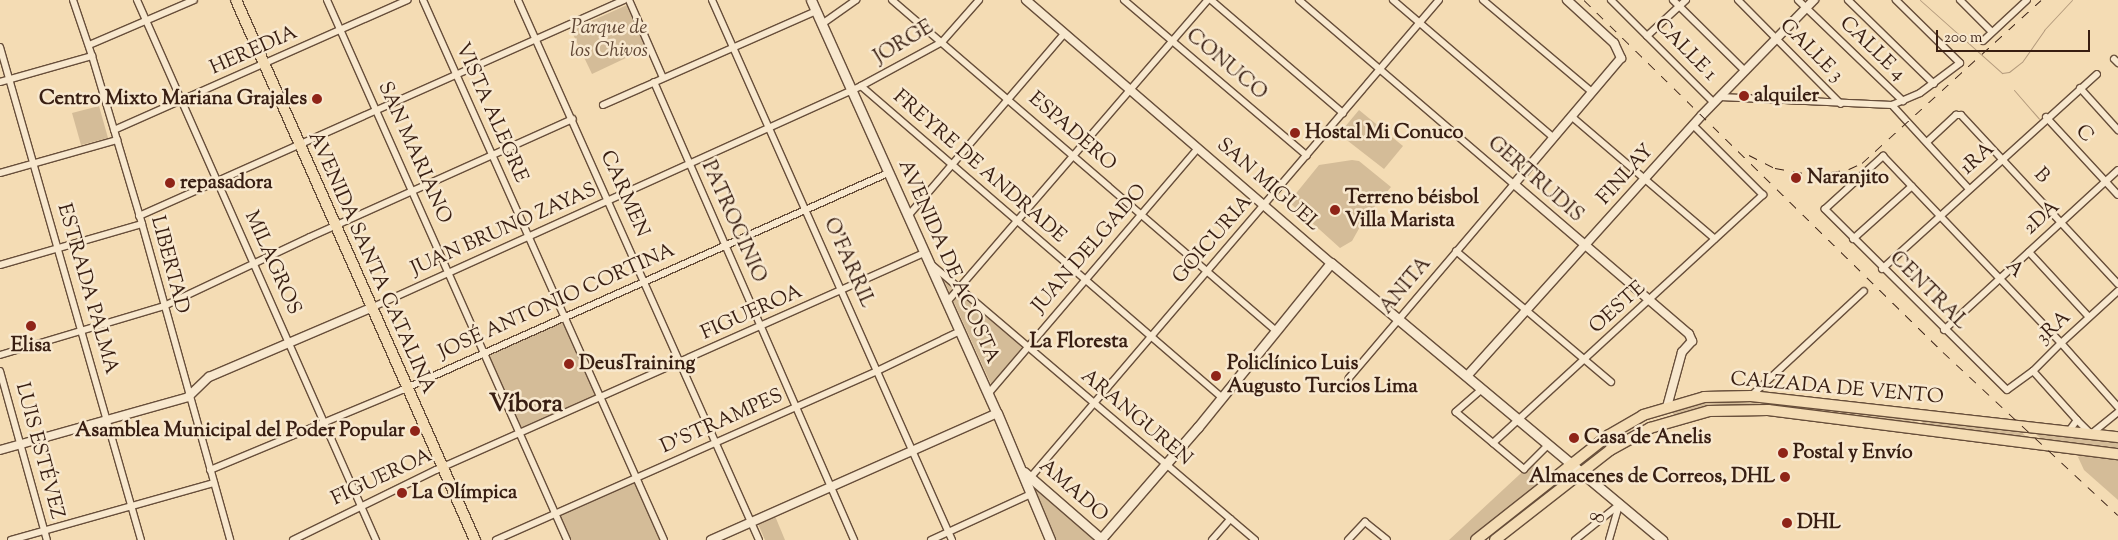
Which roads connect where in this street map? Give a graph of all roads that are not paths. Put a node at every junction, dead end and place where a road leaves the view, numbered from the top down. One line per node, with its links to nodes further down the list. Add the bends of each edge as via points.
1 (73, 0): 52 (street, LIBERTAD)
2 (137, 0): 40 (street, MILAGROS)
3 (194, 0): 40 (street)
4 (236, 0): 56 (main road, AVENIDA SANTA CATALINA)
5 (327, 0): 43 (street, SAN MARIANO)
6 (407, 0): 43 (street, HEREDIA)
7 (423, 0): 60 (street, VISTA ALEGRE)
8 (518, 0): 48 (street, CARMEN)
9 (624, 0): 35 (street)
10 (629, 0): 61 (street)
11 (712, 0): 54 (street, O'FARRIL)
12 (811, 0): 39 (main road, AVENIDA DE ACOSTA)
13 (856, 0): 42 (street)
14 (892, 0): 50 (street, ESPADERO)
15 (979, 0): 50 (street, JORGE)
16 (1026, 0): 45 (street, SAN MIGUEL)
17 (1124, 0): 51 (street, CONUCO)
18 (1210, 0): 51 (street); 79 (street)
19 (1299, 0): 57 (street, GERTRUDIS)
20 (1393, 0): 41 (street)
21 (1439, 0): 41 (street, GOICURIA)
22 (1483, 0): 70 (street)
23 (1568, 0): 70 (street, ANITA, via 1614,43 1621,54)
24 (1611, 0): 46 (street, CALLE 1)
25 (1674, 0): 37 (street)
26 (1686, 0): 37 (street)
27 (1738, 0): 47 (street, CALLE 3)
28 (1798, 0): 38 (street, CALLE 4)
29 (1814, 0): 38 (street, FINLAY)
30 (1848, 0): 65 (street)
31 (1896, 0): 65 (street, via 1960,63)
32 (1960, 0): 44 (street)
33 (2016, 0): 36 (street)
34 (2027, 0): 36 (street)
35 (615, 2): 48 (street)
36 (2021, 5): 44 (street)
37 (1680, 6): 46 (street); 58 (street)
38 (1806, 8): 47 (street, FINLAY); 74 (street, CALLE 4)
39 (816, 11): 42 (main road, AVENIDA DE ACOSTA); 54 (street)
40 (146, 20): 52 (street); 73 (street, MILAGROS)
41 (1420, 23): 57 (street, GOICURIA); 87 (street)
42 (822, 24): 68 (main road, AVENIDA DE ACOSTA)
43 (340, 30): 56 (street, HEREDIA); 78 (street, SAN MARIANO)
44 (1992, 32): 49 (street)
45 (1066, 33): 69 (street, SAN MIGUEL); 71 (street)
46 (1648, 36): 72 (street, CALLE 1)
47 (1776, 38): 58 (street, FINLAY); 75 (street, CALLE 3)
48 (537, 40): 60 (street); 82 (street, CARMEN)
49 (1983, 41)
50 (942, 42): 66 (street, JORGE); 71 (street, ESPADERO)
51 (1173, 42): 69 (street); 94 (street, CONUCO)
52 (89, 45): 55 (street, LIBERTAD)
53 (0, 47): 62 (street, ESTRADA PALMA)
54 (733, 47): 61 (street); 84 (street, O'FARRIL)
55 (92, 56): 62 (street); 85 (street, LIBERTAD)
56 (264, 66): 73 (street, HEREDIA); 90 (main road, AVENIDA SANTA CATALINA)
57 (1380, 70): 79 (street, GOICURIA); 105 (street, GERTRUDIS)
58 (1745, 71): 72 (street, FINLAY)
59 (2097, 74): 67 (street, 1RA)
60 (457, 76): 78 (street); 92 (street, VISTA ALEGRE)
61 (663, 78): 64 (street)
62 (9, 79): 63 (street); 96 (street, ESTRADA PALMA)
63 (0, 82)
64 (654, 82): 76 (street); 97 (street, PATROCINIO)
65 (1934, 84): 74 (street)
66 (861, 86): 68 (street); 98 (street, FREYRE DE ANDRADE)
67 (2080, 88): 81 (street, 1RA); 86 (street)
68 (851, 91): 84 (street, JUAN BRUNO ZAYAS); 100 (main road, AVENIDA DE ACOSTA)
69 (1132, 91): 91 (street, SAN MIGUEL); 93 (street)
70 (1592, 92): 80 (street, ANITA)
71 (1008, 99): 93 (street, ESPADERO); 98 (street)
72 (1717, 100): 75 (street); 83 (street, FINLAY)
73 (180, 101): 85 (street, HEREDIA); 103 (street, MILAGROS)
74 (1903, 102): 77 (street)
75 (1840, 104): 77 (street)
76 (603, 105)
77 (1892, 105): 89 (street)
78 (377, 111): 90 (street); 108 (street, SAN MARIANO)
79 (1343, 114): 94 (street, GOICURIA)
80 (1571, 116): 87 (street, ANITA); 102 (street)
81 (2046, 117): 95 (street, 1RA); 104 (street, C)
82 (573, 119): 92 (street); 110 (street, CARMEN)
83 (1693, 125): 102 (street, FINLAY); 124 (street, OESTE, via 1763,194)
84 (768, 127): 97 (street, JUAN BRUNO ZAYAS); 112 (street, O'FARRIL)
85 (114, 130): 88 (street, LIBERTAD)
86 (2118, 130)
87 (1554, 138): 105 (street, ANITA)
88 (117, 140): 96 (street); 115 (street, LIBERTAD)
89 (1927, 142): 95 (street, B, via 1959,114); 107 (street)
90 (300, 146): 103 (street); 121 (main road, AVENIDA SANTA CATALINA)
91 (1198, 148): 111 (street, SAN MIGUEL); 114 (street, JUAN DELGADO)
92 (492, 155): 108 (street); 122 (street, VISTA ALEGRE)
93 (1075, 156): 114 (street, ESPADERO); 118 (street)
94 (1307, 156): 111 (street, GOICURIA)
95 (2002, 159): 107 (street, 1RA); 119 (street, B)
96 (34, 163): 101 (street); 127 (street, ESTRADA PALMA)
97 (689, 163): 110 (street, JUAN BRUNO ZAYAS); 125 (street, PATROCINIO)
98 (954, 166): 116 (street); 118 (street, FREYRE DE ANDRADE)
99 (2118, 170): 104 (street, 2DA)
100 (888, 172): 112 (street, JOSÉ ANTONIO CORTINA); 116 (main road, AVENIDA DE ACOSTA)
101 (0, 173)
102 (1644, 179): 124 (street); 126 (street, FINLAY)
103 (217, 180): 115 (street); 132 (street, MILAGROS)
104 (2106, 181): 109 (street, C); 119 (street, 2DA)
105 (1514, 184): 126 (street, GERTRUDIS); 128 (street, ANITA)
106 (1912, 186): 113 (street, A, via 1883,156); 117 (street, A); 123 (street)
107 (1969, 189): 117 (street, 1RA)
108 (413, 192): 121 (street); 137 (street, SAN MARIANO)
109 (2118, 195)
110 (609, 200): 122 (street, JUAN BRUNO ZAYAS); 140 (street, CARMEN)
111 (1264, 205): 133 (street, SAN MIGUEL); 136 (street, GOICURIA)
112 (806, 209): 125 (street, JOSÉ ANTONIO CORTINA); 143 (street, O'FARRIL)
113 (1824, 209): 123 (street, CENTRAL)
114 (1142, 214): 136 (street, ESPADERO); 139 (street, JUAN DELGADO)
115 (139, 216): 120 (street, LIBERTAD)
116 (908, 216): 129 (main road, AVENIDA DE ACOSTA)
117 (1941, 216): 135 (street, 1RA); 138 (street, A)
118 (1016, 223): 139 (street, FREYRE DE ANDRADE); 142 (street)
119 (2062, 223): 130 (street, 2DA); 141 (street, B)
120 (142, 224): 127 (street); 148 (street, LIBERTAD)
121 (337, 225): 132 (street); 149 (main road, AVENIDA SANTA CATALINA)
122 (529, 236): 137 (street, JUAN BRUNO ZAYAS); 152 (street, VISTA ALEGRE)
123 (1853, 238): 135 (street, CENTRAL)
124 (1715, 240): 146 (street, OESTE)
125 (725, 244): 140 (street, JOSÉ ANTONIO CORTINA); 154 (street, PATROCINIO)
126 (1585, 245): 146 (street, GERTRUDIS); 150 (street, FINLAY)
127 (59, 248): 134 (street); 158 (street, ESTRADA PALMA)
128 (1456, 251): 150 (street); 153 (street, ANITA)
129 (924, 252): 131 (main road, AVENIDA DE ACOSTA); 143 (street, FIGUEROA)
130 (2029, 252): 138 (street, 2DA); 151 (street)
131 (929, 262): 142 (street, ARANGUREN); 147 (main road, AVENIDA DE ACOSTA)
132 (252, 263): 148 (street); 160 (street, MILAGROS)
133 (1331, 263): 153 (main road, SAN MIGUEL); 156 (main road)
134 (0, 265)
135 (1882, 268): 157 (street, CENTRAL)
136 (1208, 271): 156 (street, ESPADERO); 159 (street, GOICURIA)
137 (450, 272): 149 (street, JUAN BRUNO ZAYAS); 163 (street, SAN MARIANO)
138 (2000, 278): 157 (street, 2DA); 161 (street, A)
139 (1085, 280): 159 (street, FREYRE DE ANDRADE); 162 (street, JUAN DELGADO)
140 (645, 281): 152 (street, JOSÉ ANTONIO CORTINA); 166 (street, CARMEN)
141 (2118, 284)
142 (959, 288): 147 (street); 162 (street, ARANGUREN)
143 (842, 289): 154 (street, FIGUEROA); 168 (street, O'FARRIL)
144 (1864, 291): 177 (street)
145 (2118, 291): 151 (street, 3RA)
146 (1651, 301): 165 (street, OESTE); 184 (street, GERTRUDIS, via 1689,334 1692,341 1682,352)
147 (947, 302): 155 (main road, AVENIDA DE ACOSTA)
148 (164, 306): 158 (street); 178 (street, LIBERTAD)
149 (373, 307): 160 (street, JUAN BRUNO ZAYAS); 173 (main road, AVENIDA SANTA CATALINA)
150 (1525, 310): 165 (street); 170 (street, FINLAY)
151 (2089, 317): 161 (street, 3RA)
152 (564, 318): 163 (street, JOSÉ ANTONIO CORTINA); 180 (street, VISTA ALEGRE)
153 (1399, 319): 170 (main road, SAN MIGUEL); 171 (street, ANITA)
154 (762, 327): 166 (street, FIGUEROA); 183 (street, PATROCINIO)
155 (960, 330): 168 (street, D'STRAMPES); 176 (main road, AVENIDA DE ACOSTA)
156 (1275, 330): 179 (main road)
157 (1944, 330): 175 (street, CENTRAL, via 2003,389)
158 (82, 331): 164 (street); 190 (street, ESTRADA PALMA)
159 (1151, 337): 179 (street, FREYRE DE ANDRADE); 181 (street, GOICURIA)
160 (290, 342): 178 (street, JUAN BRUNO ZAYAS, via 209,377); 194 (street, MILAGROS)
161 (2061, 343): 169 (street, 3RA); 185 (street, A)
162 (1028, 347): 176 (street, JUAN DELGADO); 181 (street, ARANGUREN)
163 (484, 352): 173 (street, JOSÉ ANTONIO CORTINA); 198 (street, SAN MARIANO)
164 (0, 355)
165 (1585, 361): 172 (street); 191 (street, OESTE)
166 (681, 362): 180 (street, FIGUEROA); 202 (street, CARMEN)
167 (0, 371): 204 (street, LUIS ESTÉVEZ)
168 (877, 371): 183 (street, D'STRAMPES); 207 (street, O'FARRIL)
169 (2032, 372): 175 (street, 3RA); 193 (street)
170 (1467, 376): 174 (main road, SAN MIGUEL)
171 (1349, 378)
172 (1610, 382)
173 (408, 387): 194 (street, JOSÉ ANTONIO CORTINA); 211 (main road, AVENIDA SANTA CATALINA)
174 (1482, 389): 191 (main road, SAN MIGUEL); 203 (street, via 1456,412)
175 (2012, 389)
176 (988, 394): 187 (main road, AVENIDA DE ACOSTA)
177 (1751, 396): 182 (main road, CALZADA DE VENTO); 184 (main road, CALZADA DE VENTO, via 1704,397)
178 (188, 397): 190 (street, JUAN BRUNO ZAYAS); 213 (street, LIBERTAD)
179 (1221, 397): 210 (main road)
180 (600, 400): 198 (street, FIGUEROA); 215 (street, VISTA ALEGRE)
181 (1094, 403): 210 (street, ARANGUREN); 216 (street, GOICURIA)
182 (1832, 405): 188 (main road, CALZADA DE VENTO); 189 (main road)
183 (796, 407): 202 (street, D'STRAMPES); 218 (street, PATROCINIO)
184 (1667, 407): 192 (main road); 195 (main road, CALZADA DE VENTO)
185 (2118, 407)
186 (2118, 412): 199 (street)
187 (997, 413): 207 (street); 212 (main road, AVENIDA DE ACOSTA)
188 (1919, 414): 196 (main road); 197 (main road, CALZADA DE VENTO)
189 (1829, 419): 192 (main road, CALZADA DE VENTO, via 1752,409 1709,411); 196 (main road, CALZADA DE VENTO)
190 (107, 420): 204 (street, JUAN BRUNO ZAYAS); 222 (street, ESTRADA PALMA)
191 (1520, 420): 203 (street, OESTE); 205 (main road, SAN MIGUEL)
192 (1671, 420): 200 (main road, CALZADA DE VENTO)
193 (2077, 420): 197 (street); 199 (street)
194 (326, 423): 213 (street, JOSÉ ANTONIO CORTINA); 220 (street, MILAGROS)
195 (1626, 424): 200 (main road); 209 (main road, CALZADA DE VENTO)
196 (1918, 430): 208 (main road, CALZADA DE VENTO)
197 (2069, 431): 199 (main road, CALZADA DE VENTO)
198 (520, 434): 211 (street, FIGUEROA); 223 (street, SAN MARIANO)
199 (2090, 434): 201 (main road, CALZADA DE VENTO)
200 (1633, 436): 214 (main road, CALZADA DE VENTO)
201 (2118, 437)
202 (716, 443): 215 (street, D'STRAMPES); 225 (street, CARMEN)
203 (1494, 443): 205 (street, via 1524,469)
204 (21, 444): 206 (street, JUAN BRUNO ZAYAS); 226 (street, LUIS ESTÉVEZ)
205 (1549, 444): 209 (main road, SAN MIGUEL)
206 (0, 450)
207 (912, 451): 218 (street); 227 (street, O'FARRIL)
208 (2118, 454)
209 (1571, 463): 214 (main road, SAN MIGUEL); 250 (main road, CALZADA DE VENTO)
210 (1166, 464): 224 (street, ARANGUREN); 245 (main road)
211 (442, 467): 220 (street, FIGUEROA); 235 (main road, AVENIDA SANTA CATALINA)
212 (1020, 469): 216 (main road, AMADO); 219 (main road, AVENIDA DE ACOSTA)
213 (210, 470): 217 (street, LIBERTAD)
214 (1580, 471): 221 (main road, SAN MIGUEL); 251 (main road, CALZADA DE VENTO)
215 (637, 476): 223 (street, D'STRAMPES); 238 (street, VISTA ALEGRE)
216 (1030, 478): 245 (main road, AMADO)
217 (214, 483): 222 (street); 232 (street, LIBERTAD)
218 (831, 487): 225 (street); 241 (street, PATROCINIO)
219 (1031, 494): 227 (street); 244 (main road, AVENIDA DE ACOSTA)
220 (361, 504): 233 (street, FIGUEROA); 234 (street, MILAGROS)
221 (1620, 504): 228 (main road, SAN MIGUEL); 252 (street); 253 (street, 8)
222 (131, 506): 226 (street); 231 (street, ESTRADA PALMA)
223 (554, 512): 236 (street, D'STRAMPES); 237 (street, SAN MARIANO)
224 (1230, 519): 246 (street); 247 (street, ARANGUREN)
225 (752, 522): 239 (street); 240 (street, CARMEN)
226 (44, 531): 229 (street); 230 (street, LUIS ESTÉVEZ)
227 (948, 532): 242 (street); 243 (street, O'FARRIL)
228 (1657, 538)
229 (11, 540)
230 (47, 540)
231 (141, 540)
232 (230, 540)
233 (293, 540)
234 (376, 540)
235 (475, 540)
236 (496, 540)
237 (567, 540)
238 (664, 540)
239 (711, 540)
240 (759, 540)
241 (854, 540)
242 (931, 540)
243 (952, 540)
244 (1050, 540)
245 (1101, 540)
246 (1212, 540)
247 (1254, 540)
248 (1348, 540): 249 (street, via 1364,522)
249 (1387, 540)
250 (1476, 540)
251 (1495, 540)
252 (1575, 540)
253 (1609, 540)

